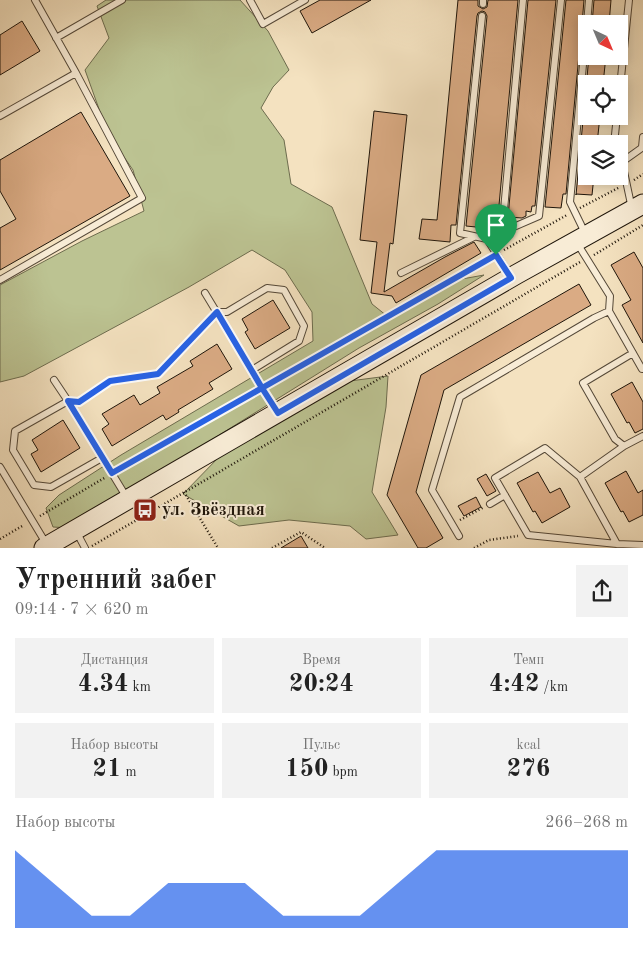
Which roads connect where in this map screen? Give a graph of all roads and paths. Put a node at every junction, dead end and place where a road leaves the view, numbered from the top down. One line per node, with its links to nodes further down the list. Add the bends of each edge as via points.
1 (35, 0): 11 (lane)
2 (122, 0): 11 (lane)
3 (250, 0): 4 (lane, via 263,24)
4 (305, 0)
5 (524, 0): 6 (lane, via 502,232 539,216)
6 (561, 0)
7 (589, 0): 9 (lane)
8 (629, 0): 14 (lane)
9 (588, 15)
10 (482, 16): 25 (lane, via 460,234)
11 (56, 38): 13 (lane)
12 (583, 65): 23 (lane, via 570,202)
13 (76, 73): 15 (lane); 31 (lane, via 142,198)
14 (621, 75)
15 (0, 116)
16 (643, 137): 17 (lane)
17 (642, 147): 18 (lane)
18 (628, 157)
19 (643, 174): 20 (path)
20 (628, 183)
21 (624, 185): 23 (path)
22 (626, 185): 24 (lane)
23 (574, 211): 26 (lane); 27 (path)
24 (639, 213): 26 (street); 28 (path)
25 (474, 237): 27 (lane, via 487,239); 29 (lane)
26 (581, 239): 28 (lane); 30 (street)
27 (496, 255): 30 (lane); 39 (path)
28 (587, 258): 33 (lane, via 610,296); 48 (path)
29 (401, 273)
30 (511, 278): 41 (street)
31 (0, 280)
32 (206, 292): 34 (lane)
33 (609, 311): 35 (lane); 53 (lane, via 460,397 432,490)
34 (217, 312): 37 (lane); 37 (lane, via 227,312 268,288 284,290 304,326 299,341); 40 (lane, via 158,374 110,381 79,402)
35 (633, 353): 36 (lane); 43 (lane, via 583,383 615,439)
36 (643, 369)
37 (252, 370): 39 (lane)
38 (54, 380): 40 (lane)
39 (262, 388): 41 (lane); 46 (path)
40 (68, 401): 44 (lane); 44 (lane, via 15,431 13,450 17,457 34,484 52,487)
41 (278, 413): 50 (street)
42 (643, 436): 43 (lane)
43 (624, 446): 47 (lane)
44 (102, 458): 46 (lane)
45 (0, 467): 52 (lane)
46 (112, 473): 50 (lane); 52 (path)
47 (580, 477): 49 (lane, via 545,448 495,478); 58 (lane)
48 (184, 492): 61 (path); 62 (path)
49 (505, 495): 51 (lane); 55 (lane)
50 (128, 500): 54 (street)
51 (490, 504): 53 (path)
52 (32, 520): 57 (path); 60 (lane)
53 (452, 525): 56 (lane)
54 (75, 530): 60 (street); 61 (lane)
55 (528, 535): 58 (lane); 65 (path, via 489,540)
56 (459, 536)
57 (0, 539)
58 (617, 544): 59 (lane)
59 (643, 545)
60 (45, 547)
61 (87, 548)
62 (218, 548)
63 (272, 548): 64 (path, via 302,532)
64 (325, 548)
65 (474, 548)

